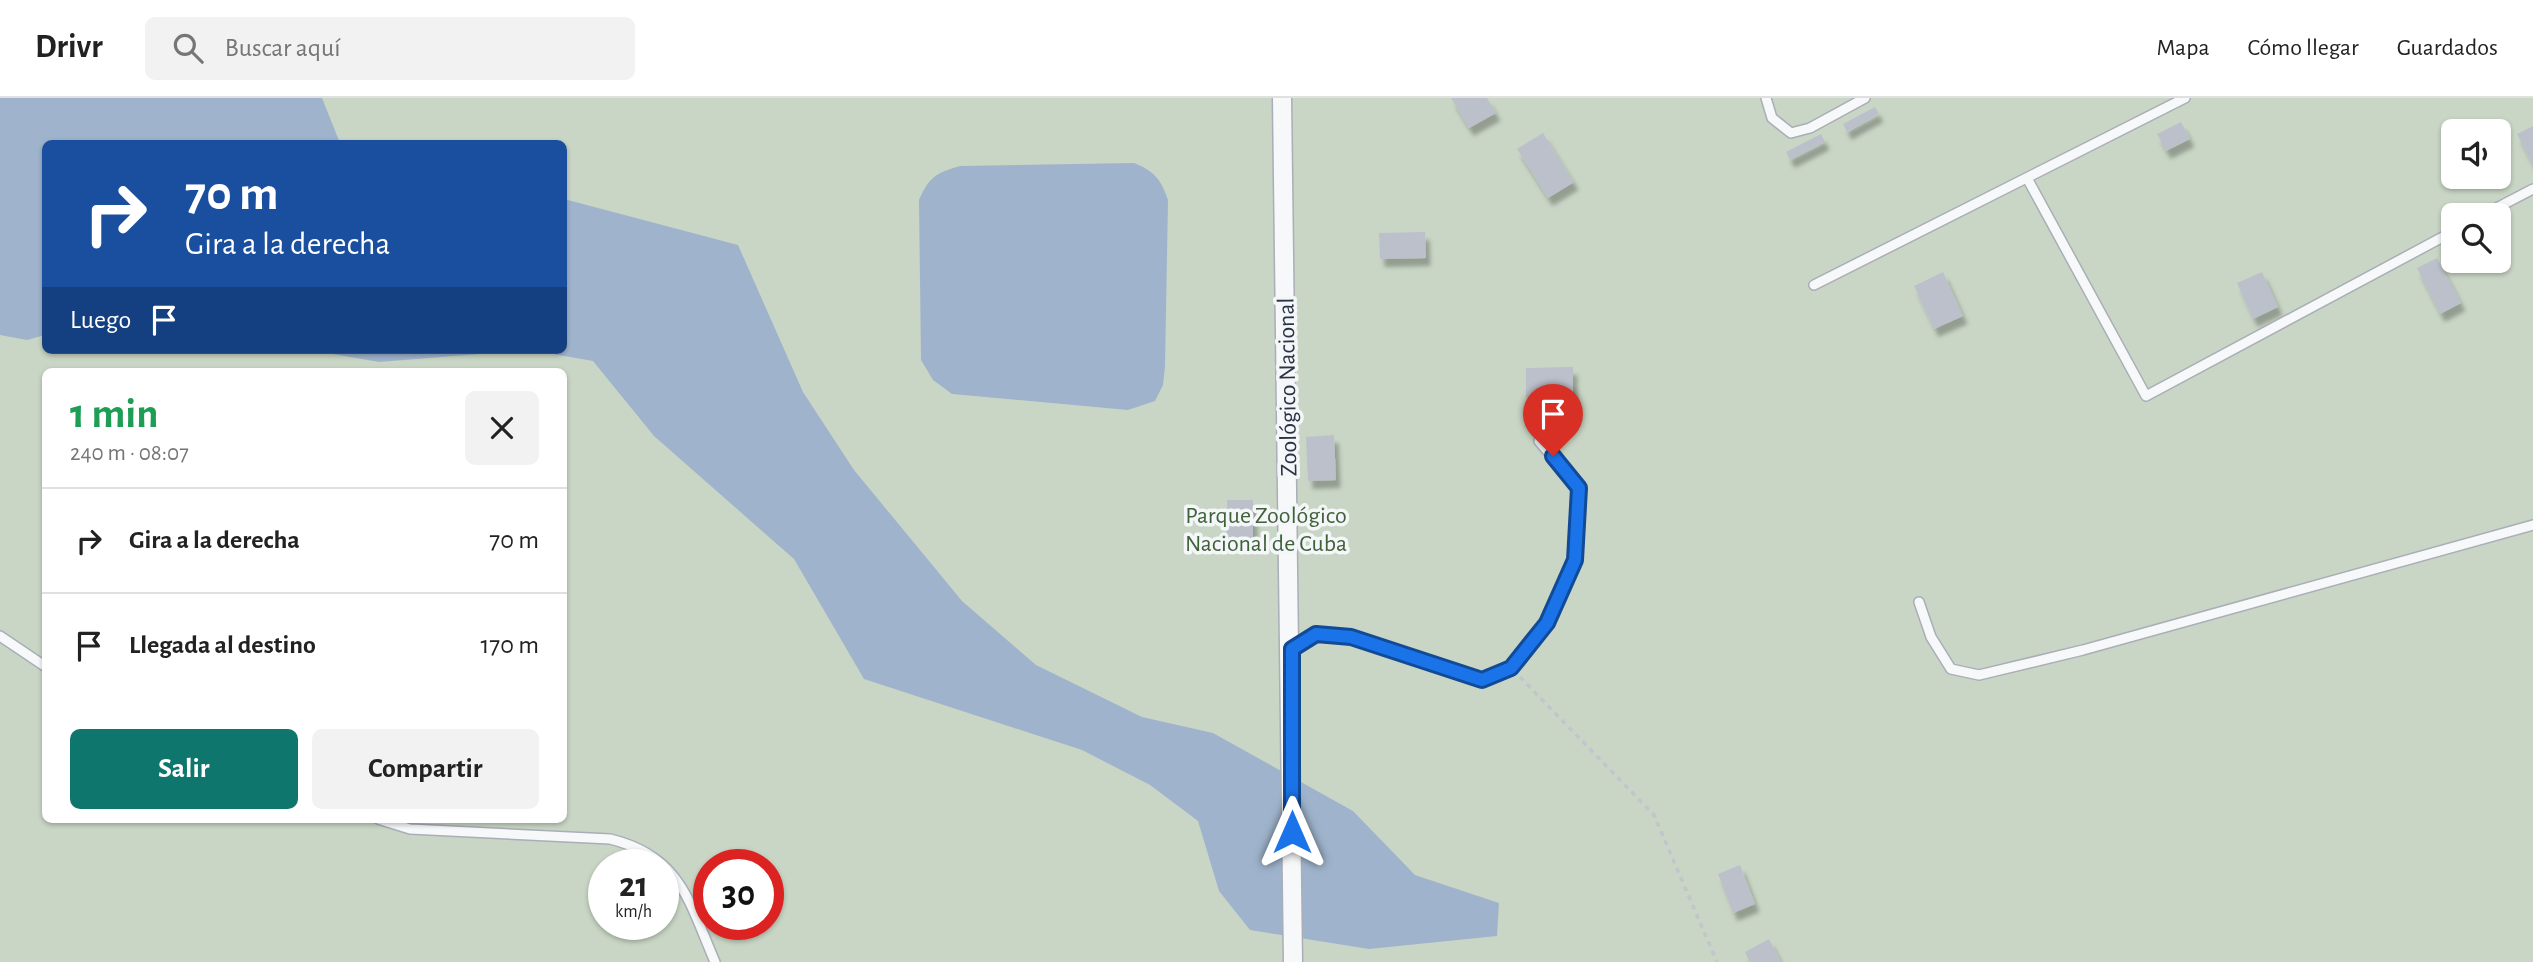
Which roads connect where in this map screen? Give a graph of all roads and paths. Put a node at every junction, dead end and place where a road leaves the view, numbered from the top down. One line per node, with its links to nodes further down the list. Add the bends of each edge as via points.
1 (1282, 98): 14 (street, Zoológico Nacional)
2 (1766, 98): 3 (lane, via 1772,118 1791,134)
3 (1864, 98)
4 (2185, 98): 5 (lane)
5 (2026, 178): 8 (lane, via 2147,396); 9 (lane)
6 (2533, 188): 7 (lane)
7 (2505, 203)
8 (2441, 238)
9 (1814, 285)
10 (1539, 441): 16 (lane, via 1579,488 1575,560 1547,623)
11 (2533, 525): 12 (lane, via 1979,675 1951,668 1931,637)
12 (1919, 602)
13 (0, 636): 15 (lane)
14 (1292, 649): 16 (lane, via 1316,634 1351,637 1482,680); 19 (street, Zoológico Nacional)
15 (42, 664)
16 (1511, 668): 20 (path, via 1654,815)
17 (391, 823): 18 (lane, via 410,829 610,839 636,845 655,856 684,890)
18 (715, 962)
19 (1293, 962)
20 (1717, 962)

